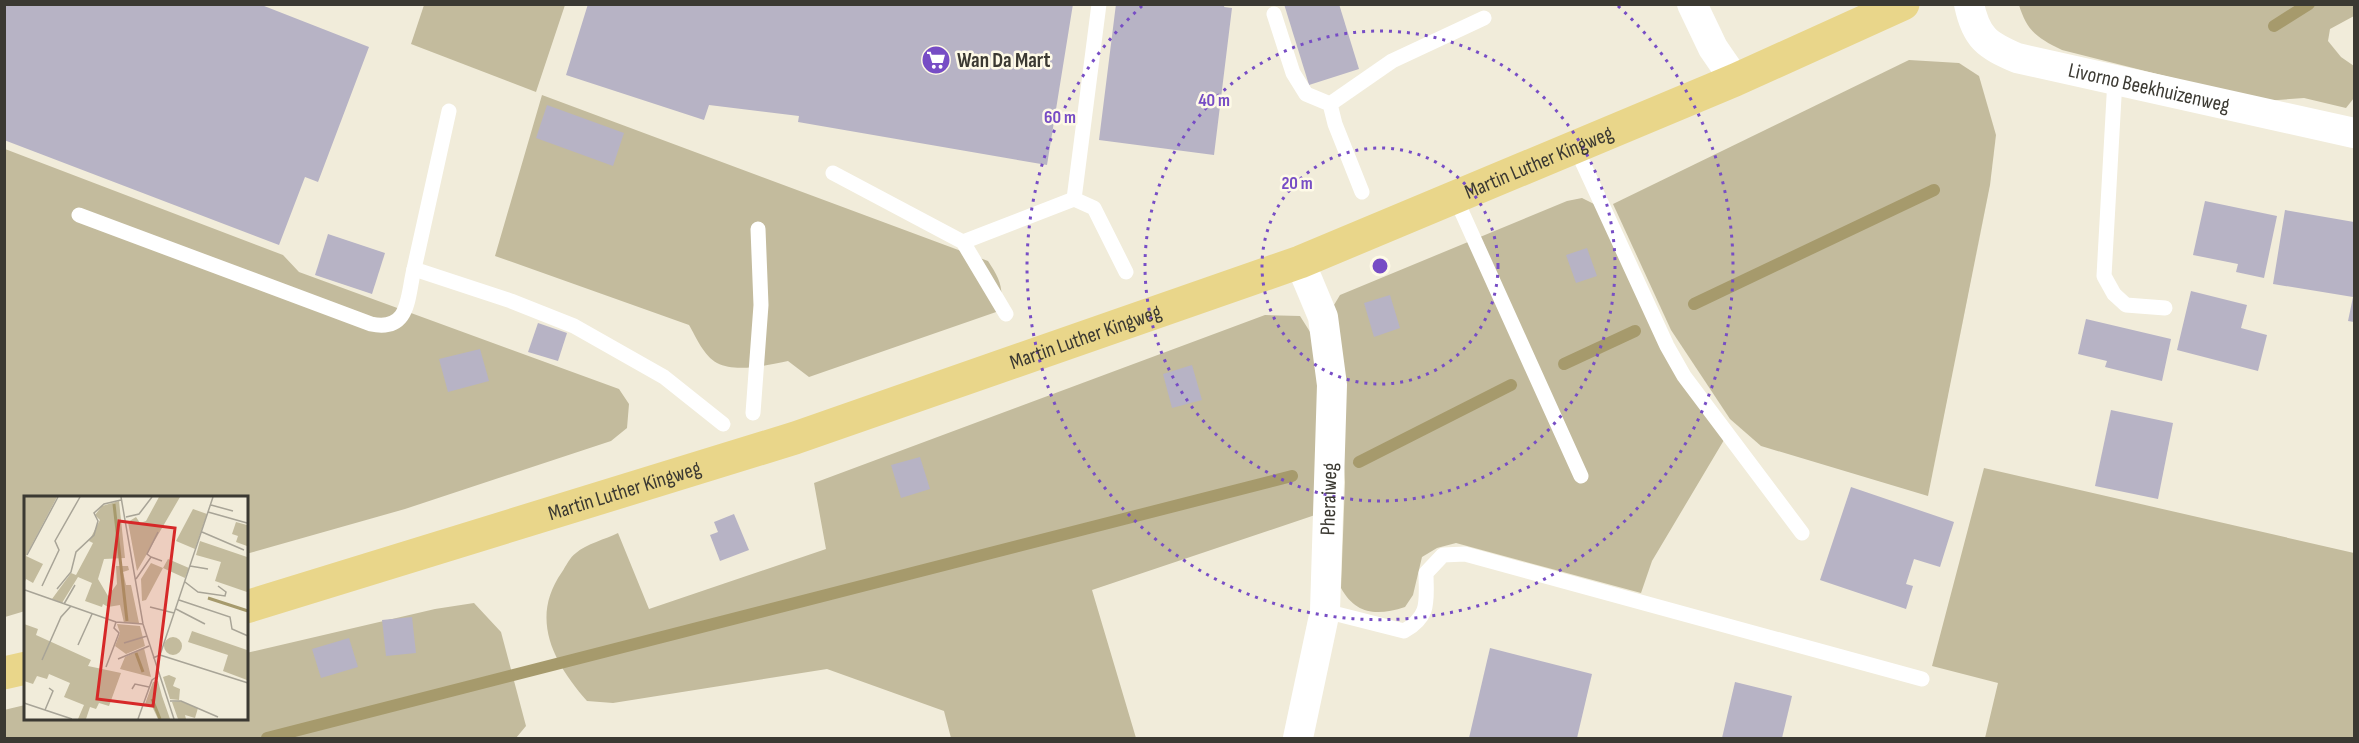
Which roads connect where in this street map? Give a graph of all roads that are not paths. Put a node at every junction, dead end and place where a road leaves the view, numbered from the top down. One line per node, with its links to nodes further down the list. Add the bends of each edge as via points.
1 (1099, 4): 16 (lane)
2 (1692, 4): 7 (street, via 1713,48)
3 (1903, 4): 7 (main road, Martin Luther Kingweg)
4 (1969, 4): 8 (street, Livorno Beekhuizenweg, via 1974,27 1991,46 2017,58)
5 (1274, 14): 9 (lane, via 1293,73 1306,94)
6 (1485, 18): 9 (lane, via 1392,61)
7 (1735, 80): 12 (main road, Martin Luther Kingweg)
8 (2115, 80): 11 (street, Livorno Beekhuizenweg); 23 (lane, via 2104,276 2126,305)
9 (1330, 104): 14 (lane)
10 (449, 111): 21 (lane)
11 (2355, 133)
12 (1575, 146): 15 (main road, Martin Luther Kingweg); 28 (lane, via 1684,376)
13 (833, 173): 19 (lane)
14 (1362, 192)
15 (1455, 197): 20 (main road, Martin Luther Kingweg); 27 (lane)
16 (1074, 200): 19 (lane); 22 (lane, via 1094,208)
17 (79, 215): 21 (lane, via 384,327 402,318)
18 (758, 229): 25 (lane, via 761,305)
19 (963, 242): 24 (lane)
20 (1300, 262): 29 (main road, Martin Luther Kingweg, via 795,438); 30 (street, Pheraiweg, via 1323,317 1332,385)
21 (414, 269): 26 (lane, via 574,326 664,377)
22 (1126, 272)
23 (2165, 308)
24 (1006, 314)
25 (753, 413)
26 (723, 424)
27 (1581, 476)
28 (1802, 532)
29 (248, 606)
30 (1325, 611): 33 (lane, via 1404,631 1416,624 1425,610 1426,573 1443,555 1465,554); 34 (street, Pheraiweg)
31 (24, 668): 32 (main road)
32 (4, 673)
33 (1922, 679)
34 (1298, 738)

